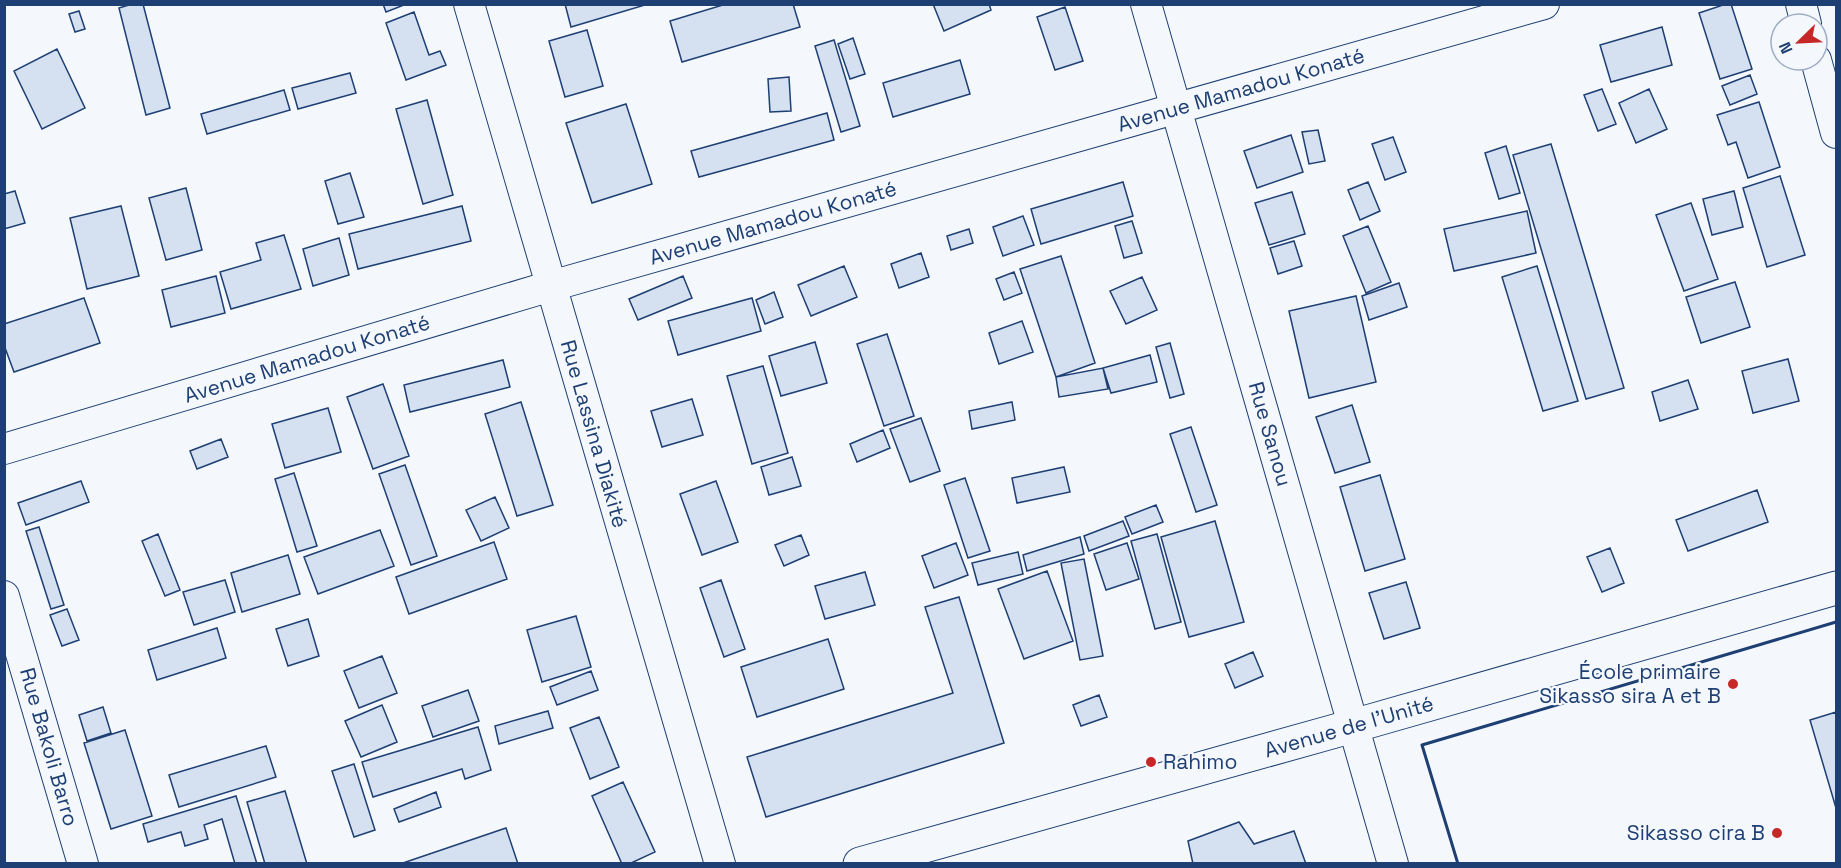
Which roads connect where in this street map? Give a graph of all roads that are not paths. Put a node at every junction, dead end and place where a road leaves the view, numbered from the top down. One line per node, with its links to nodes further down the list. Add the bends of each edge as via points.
1 (469, 4): 7 (street, Rue Lassina Diakité)
2 (1146, 4): 5 (street, Rue Sanou)
3 (1544, 4): 5 (street, Avenue Mamadou Konaté)
4 (1819, 72): 6 (street)
5 (1176, 109): 7 (street, Avenue Mamadou Konaté); 11 (street, Rue Sanou)
6 (1836, 133)
7 (551, 286): 8 (street, Avenue Mamadou Konaté); 13 (street, Rue Lassina Diakité)
8 (4, 449)
9 (1836, 588): 11 (street, Avenue de l'Unité)
10 (4, 596): 12 (street, Rue Bakoli Barro)
11 (1353, 726): 14 (street, Avenue de l'Unité); 15 (street, Rue Sanou)
12 (83, 864)
13 (720, 864)
14 (860, 864)
15 (1393, 864)

